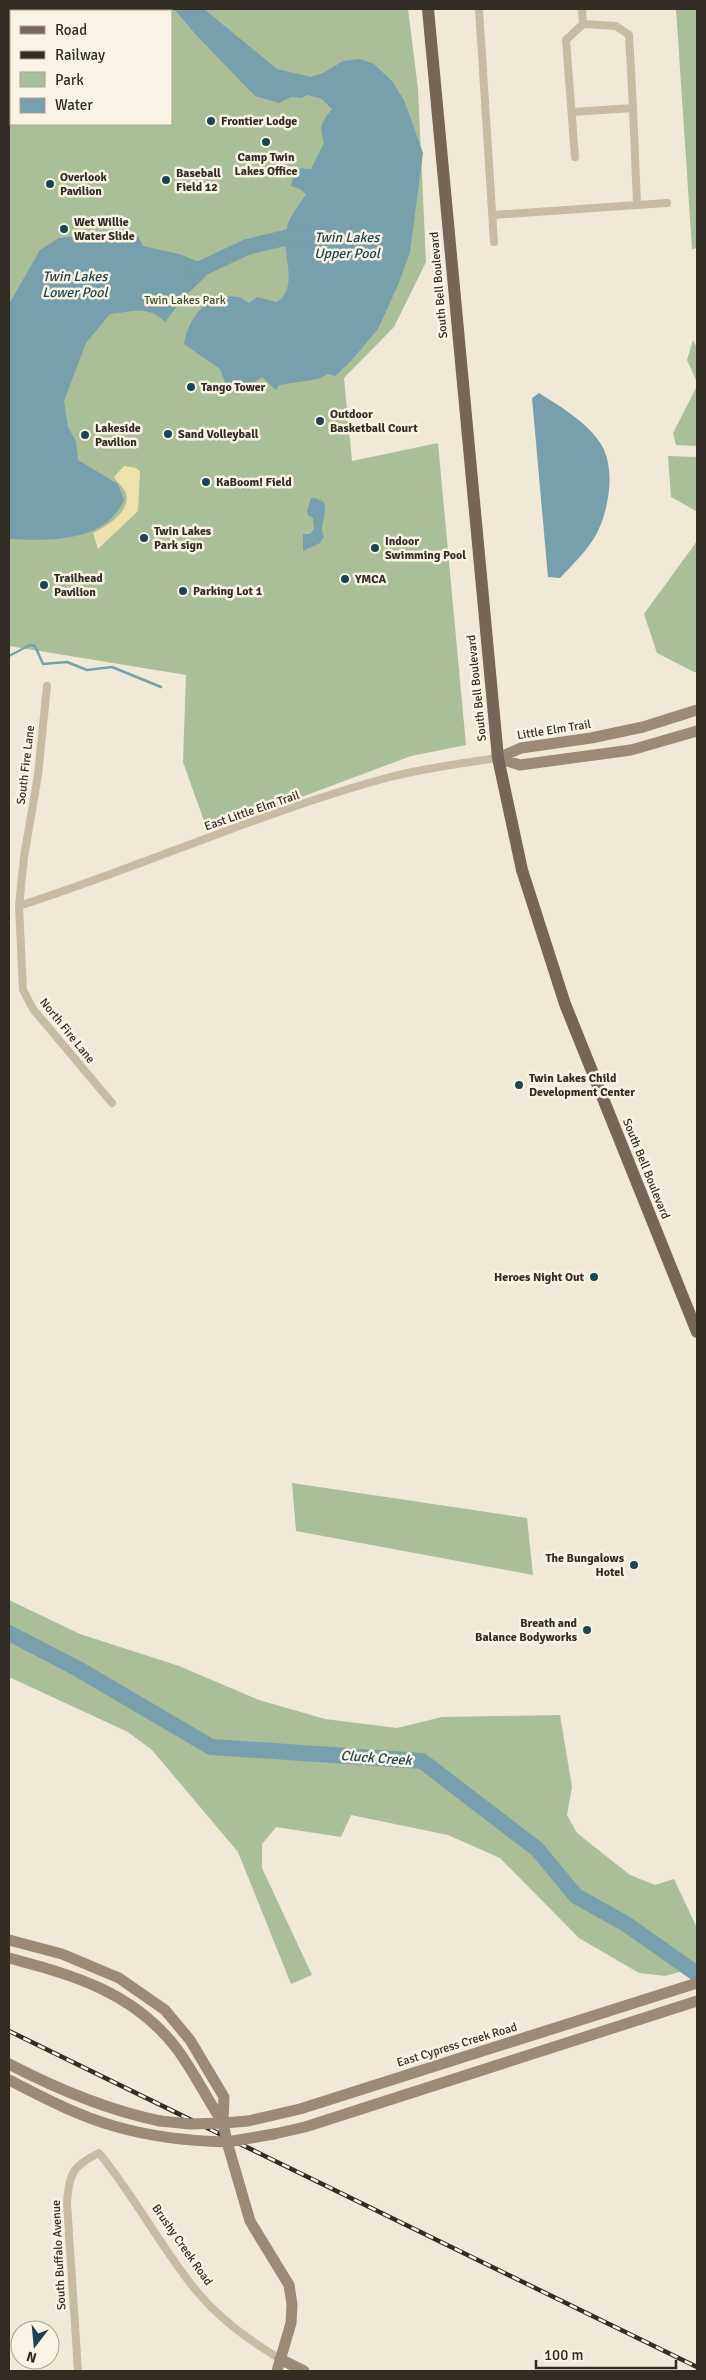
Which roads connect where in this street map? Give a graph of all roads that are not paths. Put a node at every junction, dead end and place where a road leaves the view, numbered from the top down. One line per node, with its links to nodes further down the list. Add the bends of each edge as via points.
1 (428, 9): 15 (main road, South Bell Boulevard)
2 (479, 9): 10 (street)
3 (582, 9): 4 (street)
4 (583, 24): 5 (street, via 616,26 629,35); 6 (street, via 566,40)
5 (633, 108): 6 (street); 9 (street)
6 (572, 112): 7 (street)
7 (574, 157)
8 (667, 203): 9 (street)
9 (637, 205): 10 (street)
10 (492, 215): 11 (street)
11 (494, 242)
12 (47, 686): 16 (street, South Fire Lane)
13 (697, 710): 15 (main road, Little Elm Trail, via 635,729 522,748)
14 (697, 732): 15 (main road, via 631,750 520,765)
15 (498, 758): 16 (street, East Little Elm Trail, via 389,777 198,841 90,884); 18 (main road, South Bell Boulevard, via 522,870 565,1004)
16 (19, 906): 17 (street, North Fire Lane, via 23,990 33,1009)
17 (112, 1103)
18 (697, 1332)
19 (9, 1940): 27 (main road, via 62,1954 120,1978 166,2010 206,2065 224,2097)
20 (9, 1958): 27 (main road, via 68,1974 106,1989 134,2008 176,2048)
21 (692, 1985): 23 (main road, East Cypress Creek Road)
22 (697, 2001): 24 (main road)
23 (573, 2024): 24 (main road); 27 (main road, East Cypress Creek Road, via 300,2109)
24 (575, 2042): 28 (main road, bridge, via 305,2127)
25 (9, 2064): 27 (main road, bridge, via 54,2088 108,2108 160,2121)
26 (9, 2080): 28 (main road, via 112,2126 155,2136)
27 (224, 2123): 28 (main road, bridge)
28 (227, 2142): 30 (main road, via 250,2221 288,2285 291,2323)
29 (99, 2153): 30 (street, Brushy Creek Road, via 200,2295 237,2331); 31 (street, South Buffalo Avenue, via 72,2170 68,2184)
30 (280, 2359): 32 (main road); 33 (main road, Brushy Creek Road)
31 (78, 2371)
32 (277, 2371)
33 (304, 2371)

